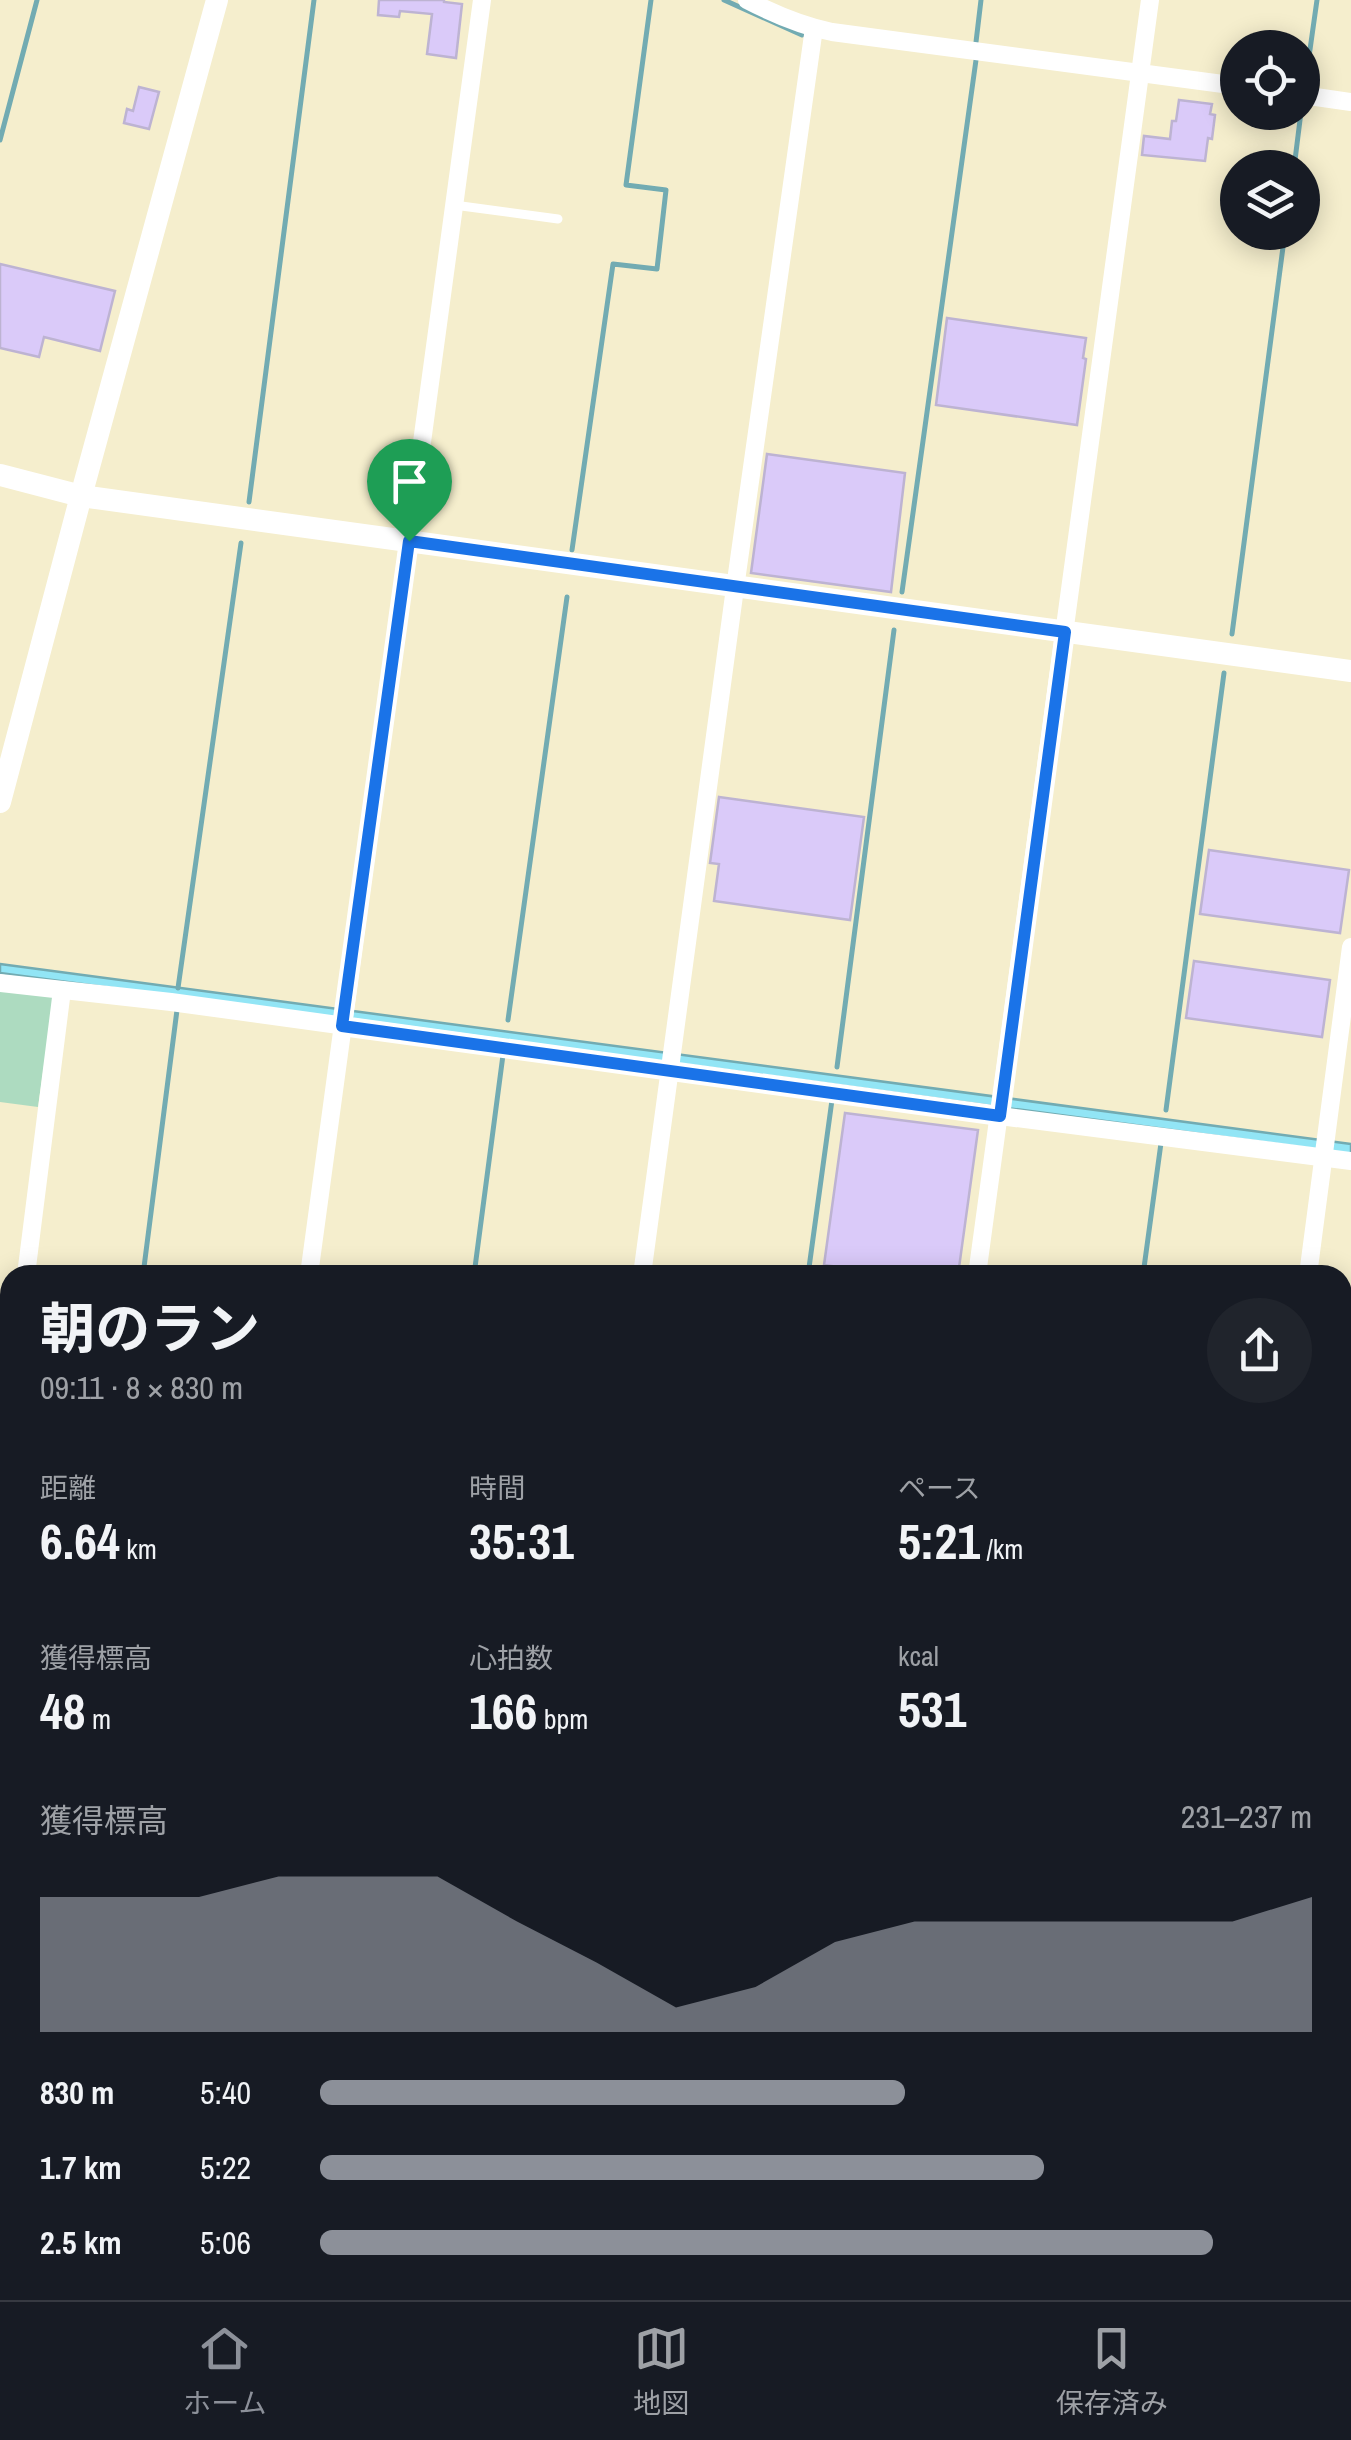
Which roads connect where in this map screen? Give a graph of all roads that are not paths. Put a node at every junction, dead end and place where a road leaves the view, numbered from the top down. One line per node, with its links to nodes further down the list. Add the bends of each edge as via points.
1 (216, 0): 13 (street)
2 (482, 0): 10 (street)
3 (747, 0): 5 (street)
4 (1150, 0): 6 (street)
5 (814, 28): 6 (street); 15 (street)
6 (1140, 73): 7 (street); 16 (street)
7 (1220, 84)
8 (1320, 98): 9 (street)
9 (1351, 102)
10 (454, 205): 11 (lane); 14 (street)
11 (558, 219)
12 (0, 475): 13 (street)
13 (80, 496): 14 (street); 18 (street)
14 (409, 541): 15 (street); 22 (street)
15 (735, 588): 16 (street); 23 (street)
16 (1065, 632): 17 (street); 24 (street)
17 (1351, 671)
18 (0, 802)
19 (1351, 947): 25 (street)
20 (0, 983): 21 (street)
21 (62, 990): 22 (street); 27 (street)
22 (343, 1018): 23 (street); 28 (street)
23 (670, 1062): 24 (street); 29 (street)
24 (1001, 1107): 25 (street); 30 (street)
25 (1324, 1149): 26 (street); 31 (street)
26 (1351, 1161)
27 (27, 1265)
28 (310, 1265)
29 (643, 1265)
30 (979, 1265)
31 (1309, 1265)

